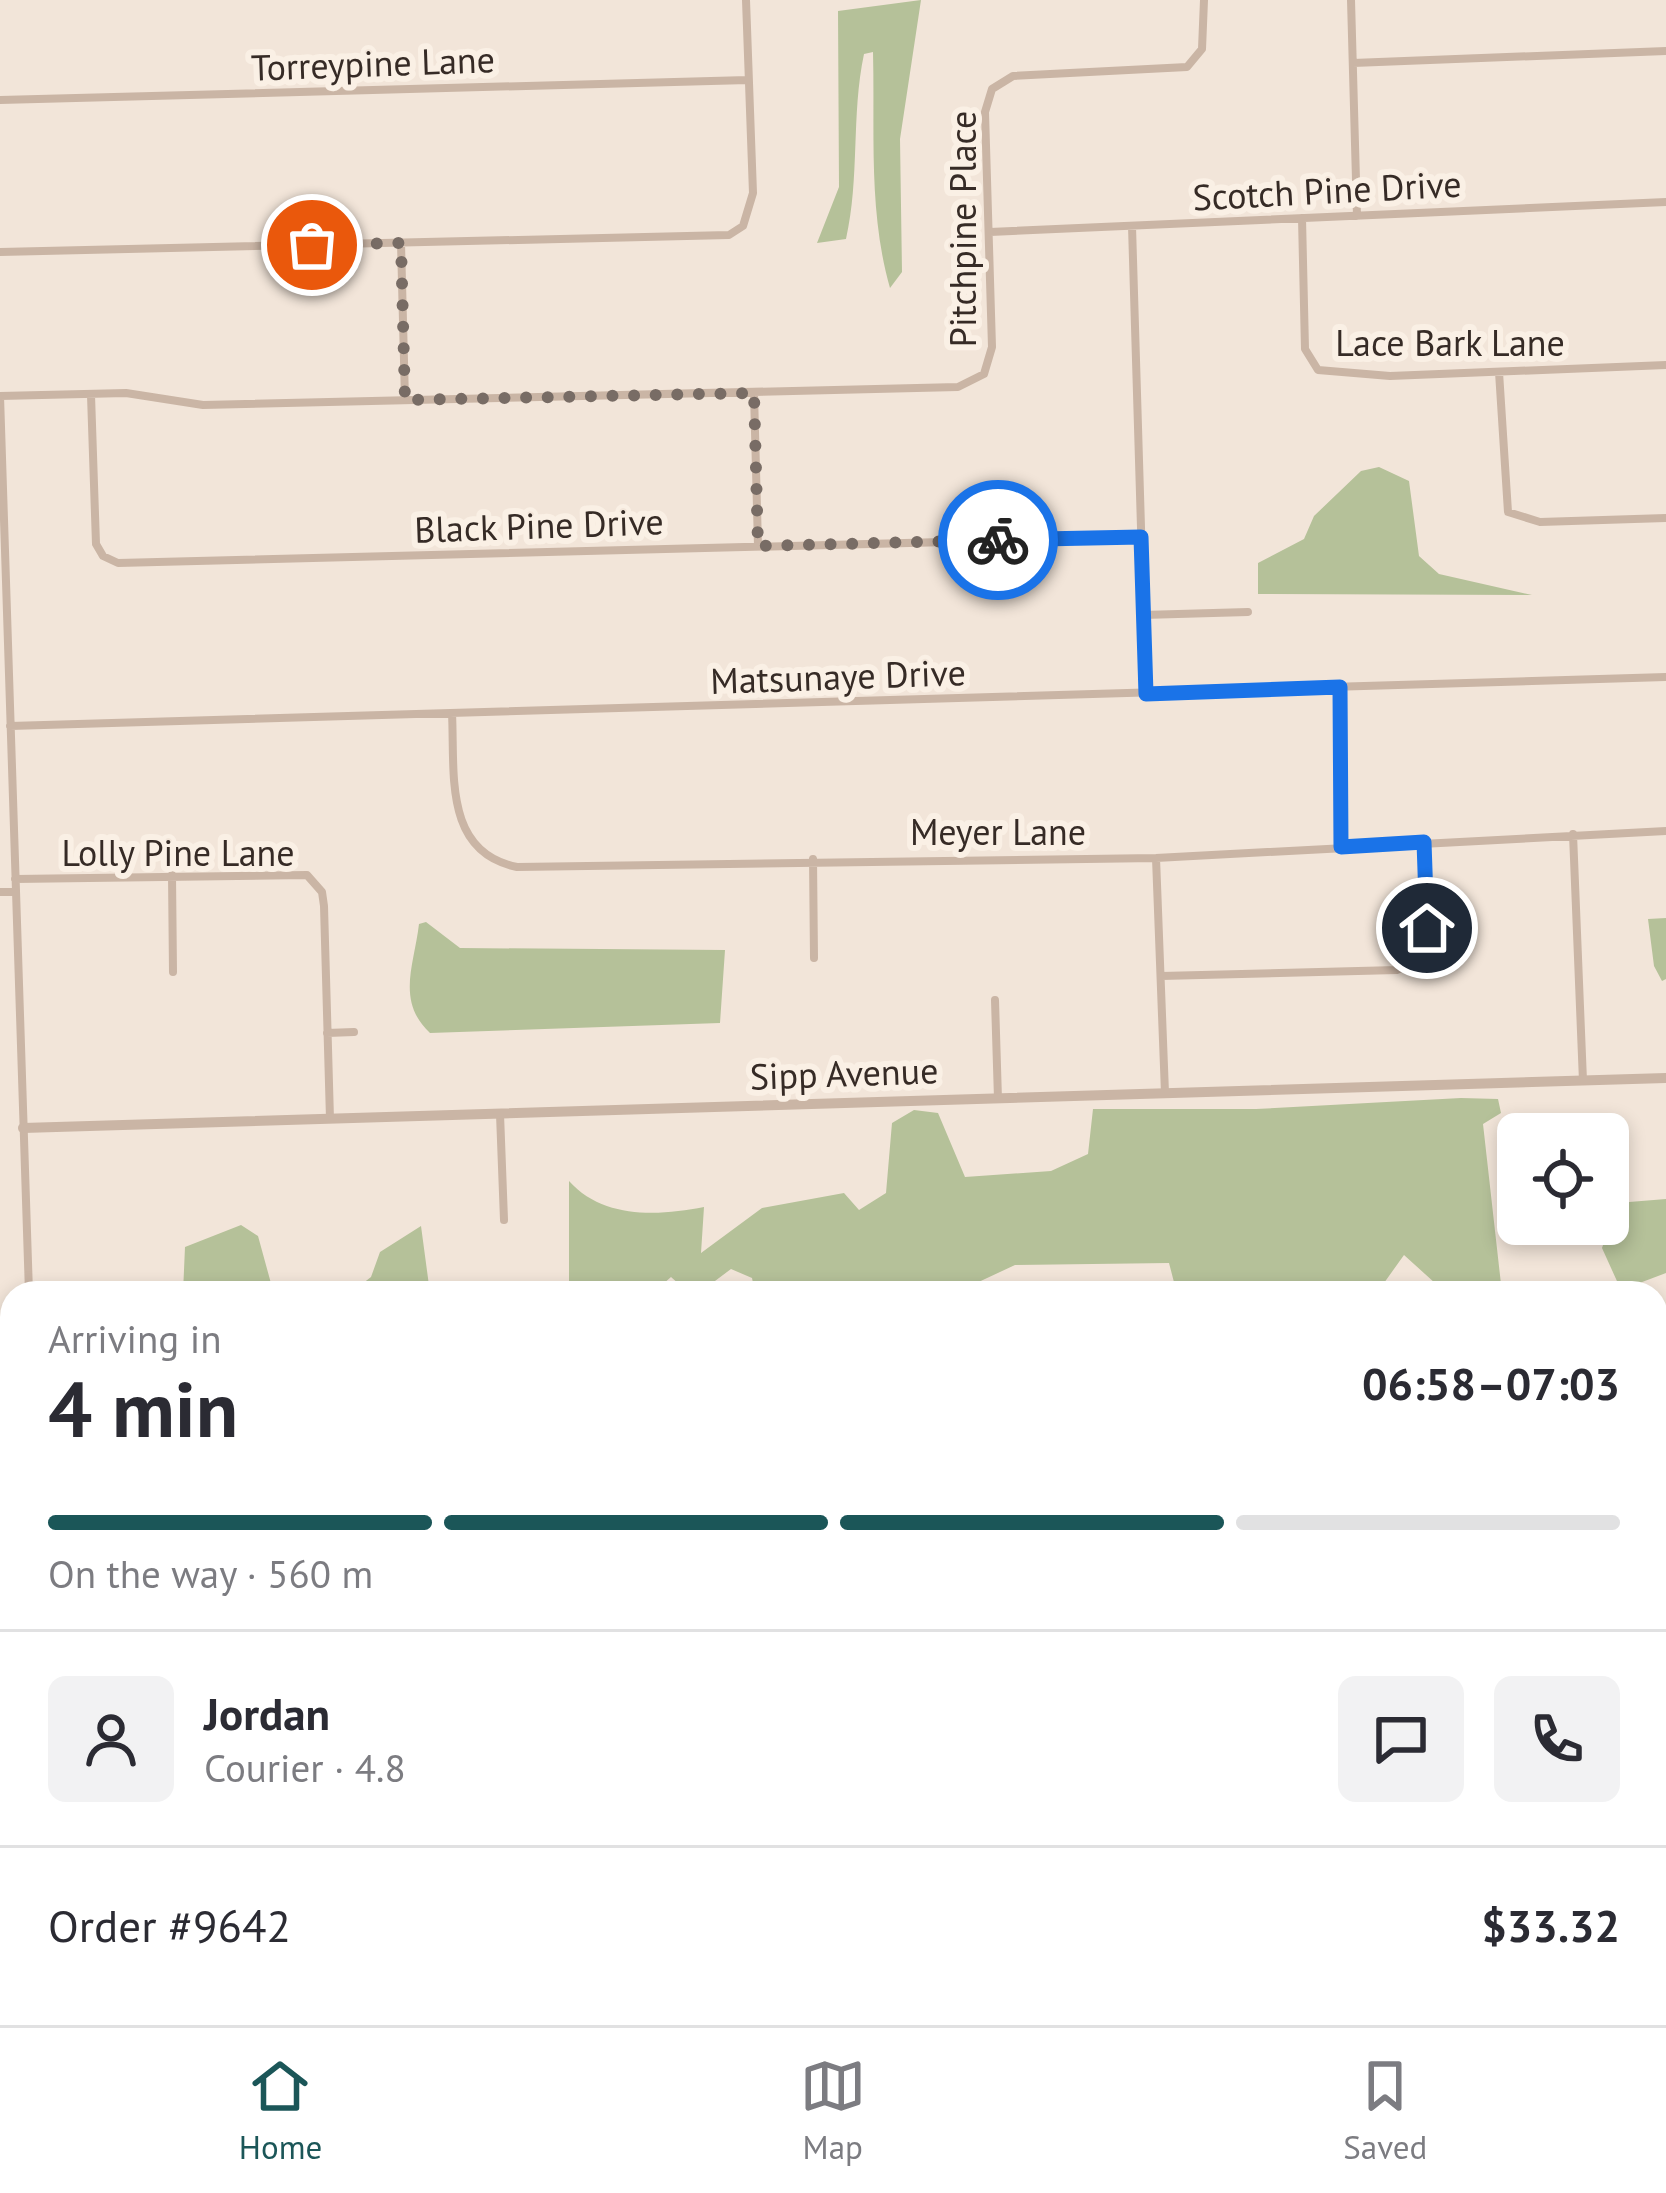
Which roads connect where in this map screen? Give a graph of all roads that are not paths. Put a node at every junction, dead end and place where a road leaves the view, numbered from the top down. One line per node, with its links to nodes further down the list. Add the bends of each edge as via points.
1 (746, 0): 6 (street)
2 (1204, 0): 12 (street, Pitchpine Place, via 1202,49 1187,67 1013,76 992,88 985,112)
3 (1351, 0): 5 (street)
4 (1666, 51): 5 (street)
5 (1353, 63): 9 (street)
6 (748, 80): 7 (street, Torreypine Lane); 13 (street, via 753,193 749,215 729,235)
7 (0, 100)
8 (1666, 202): 9 (street, Scotch Pine Drive)
9 (1357, 216): 10 (street, Scotch Pine Drive)
10 (1302, 218): 11 (street, Scotch Pine Drive); 16 (street, Lace Bark Lane, via 1305,349 1318,370)
11 (1132, 226): 12 (street, Scotch Pine Drive); 22 (street)
12 (990, 232): 17 (street, Pitchpine Place, via 992,347 973,382)
13 (401, 243): 14 (street); 20 (street)
14 (0, 252)
15 (1666, 365): 16 (street, Lace Bark Lane)
16 (1499, 372): 21 (street, via 1508,512 1540,522)
17 (754, 393): 20 (street, Pitchpine Place); 23 (street)
18 (0, 395): 19 (street, Pitchpine Place); 30 (street)
19 (91, 395): 20 (street, Pitchpine Place, via 203,405); 23 (street, Black Pine Drive, via 96,544 118,563)
20 (405, 400)
21 (1666, 518)
22 (1141, 537): 23 (street, Black Pine Drive); 25 (street)
23 (758, 546)
24 (1248, 612): 25 (street)
25 (1143, 615): 28 (street)
26 (1666, 676): 27 (street, Matsunaye Drive)
27 (1340, 687): 28 (street, Matsunaye Drive); 34 (street)
28 (1146, 694): 29 (street, Matsunaye Drive)
29 (452, 713): 30 (street, Matsunaye Drive); 36 (street, Meyer Lane, via 457,815 479,852 497,863)
30 (10, 726): 38 (street)
31 (1666, 831): 32 (street, Meyer Lane)
32 (1573, 834): 33 (street, Meyer Lane); 48 (street)
33 (1424, 842): 34 (street, Meyer Lane); 43 (street, via 1427,928 1412,965)
34 (1341, 847): 35 (street, Meyer Lane)
35 (1156, 858): 36 (street, Meyer Lane); 43 (street)
36 (813, 859): 41 (street)
37 (172, 875): 38 (street, Lolly Pine Lane); 42 (street); 46 (street, Lolly Pine Lane, via 296,873 314,881 324,906)
38 (16, 879): 40 (street)
39 (0, 892): 40 (street)
40 (16, 892): 53 (street)
41 (814, 958)
42 (173, 973)
43 (1161, 976): 49 (street)
44 (994, 1000): 50 (street)
45 (354, 1032): 46 (street)
46 (327, 1033): 52 (street, Lolly Pine Lane)
47 (1666, 1078): 48 (street, Sipp Avenue)
48 (1583, 1081): 49 (street, Sipp Avenue)
49 (1165, 1094): 50 (street, Sipp Avenue)
50 (998, 1099): 51 (street, Sipp Avenue)
51 (500, 1114): 52 (street, Sipp Avenue); 54 (street)
52 (329, 1119): 53 (street, Sipp Avenue)
53 (23, 1128): 55 (street)
54 (504, 1220)
55 (28, 1281)

